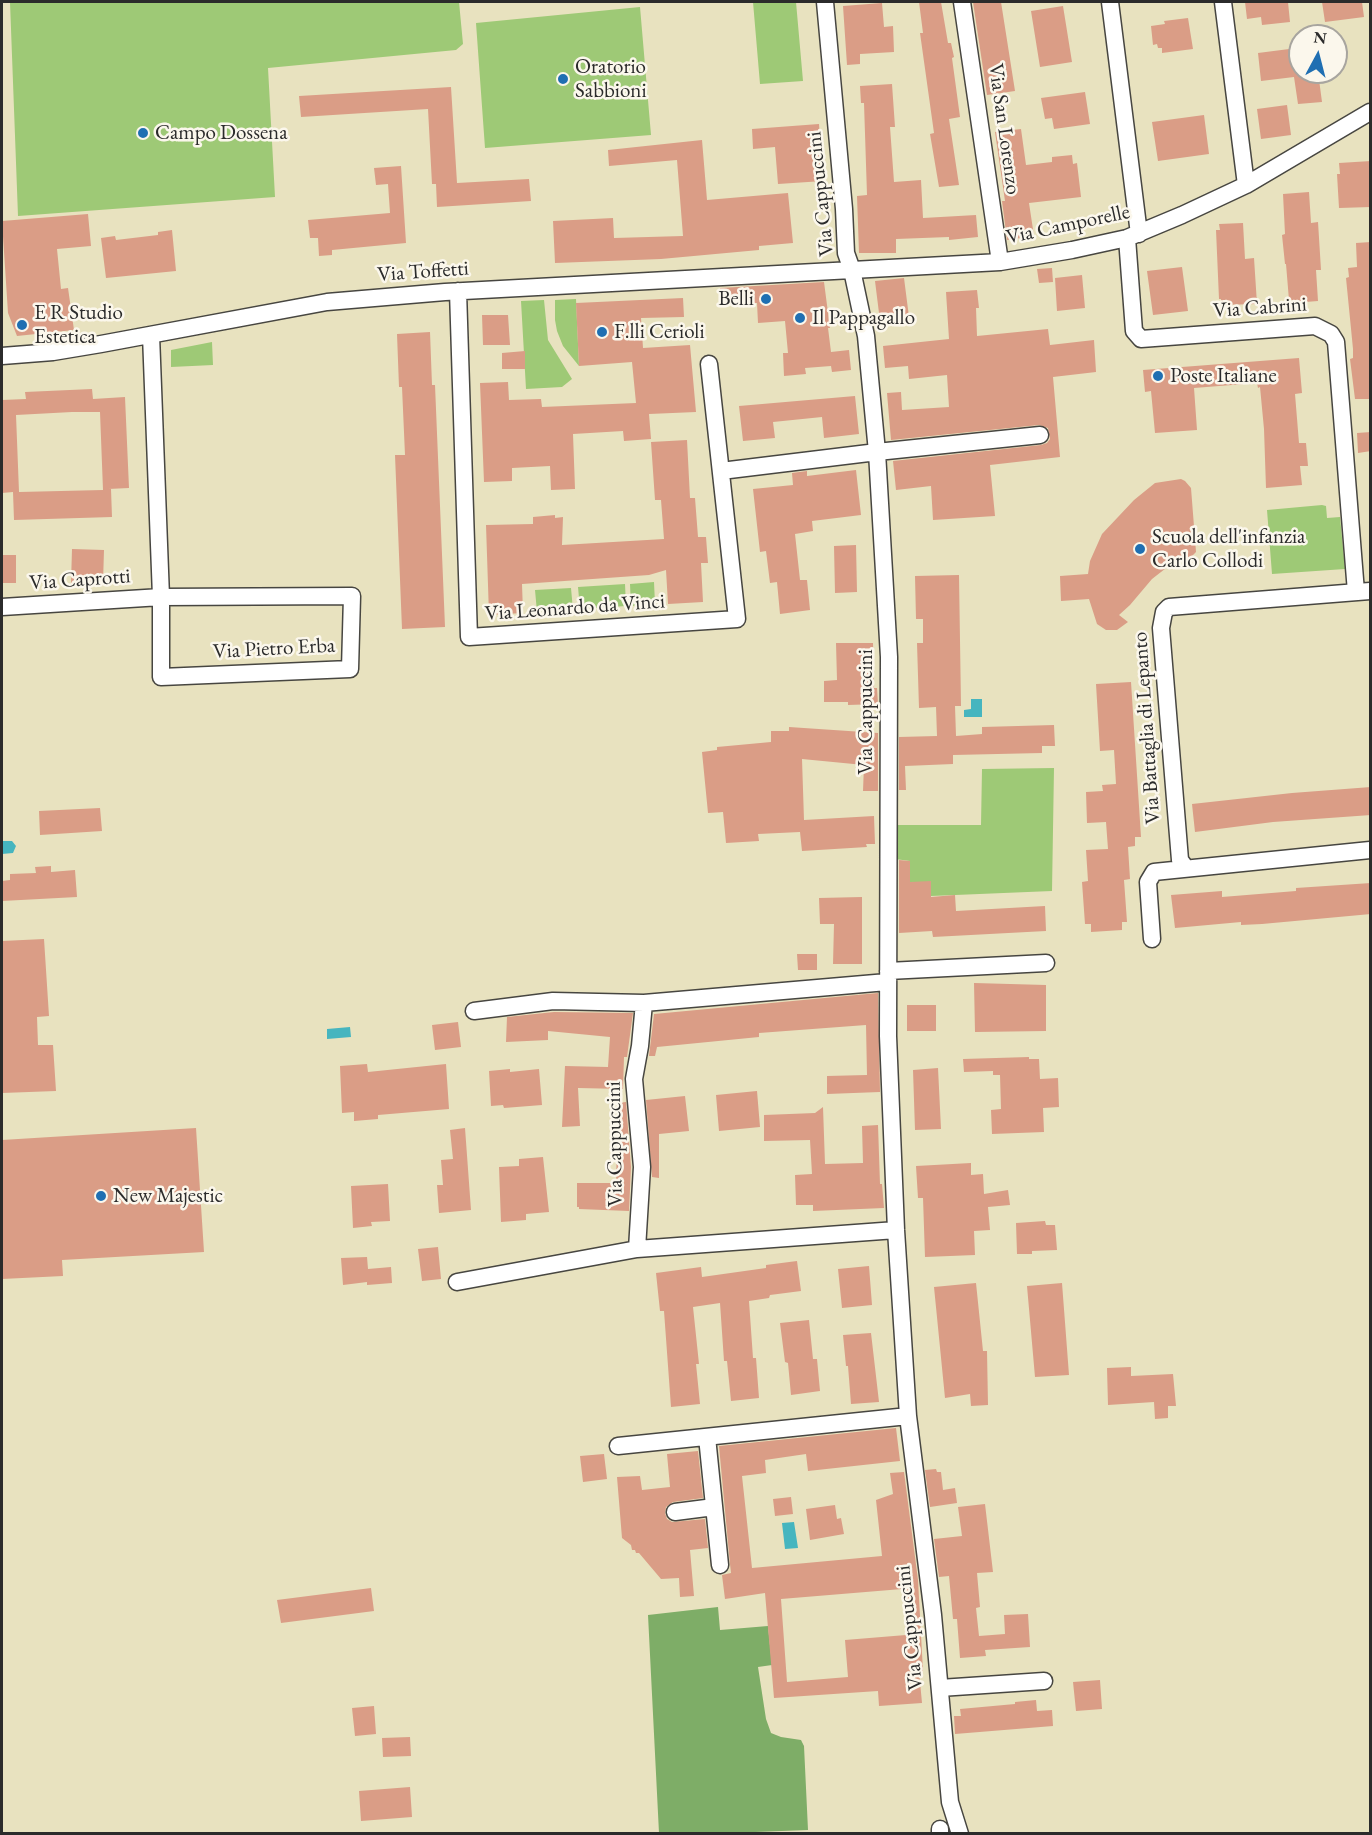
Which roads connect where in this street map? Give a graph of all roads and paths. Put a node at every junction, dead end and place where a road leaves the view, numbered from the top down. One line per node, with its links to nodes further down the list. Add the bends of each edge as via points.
1 (825, 2): 9 (street, Via Cappuccini, via 846,253)
2 (962, 2): 8 (street, Via San Lorenzo)
3 (1110, 2): 7 (street)
4 (1223, 2): 6 (street)
5 (1371, 112): 6 (street, Via Camporelle)
6 (1246, 185): 7 (street, Via Camporelle)
7 (1133, 236): 8 (street, Via Camporelle); 17 (street, Via Cabrini, via 1134,331 1141,339 1315,326 1331,334 1336,342)
8 (1000, 262): 9 (street, Via Camporelle)
9 (852, 270): 10 (street, Via Toffetti); 15 (street, Via Cappuccini, via 866,336)
10 (458, 291): 11 (street, Via Toffetti, via 327,302); 16 (street, Via Leonardo da Vinci, via 469,638 737,619)
11 (151, 335): 12 (street, Via Toffetti); 18 (street, Via Pietro Erba)
12 (2, 356)
13 (709, 364): 16 (street, Via Leonardo da Vinci)
14 (1040, 435): 15 (street)
15 (877, 452): 16 (street); 24 (street, Via Cappuccini, via 889,657)
16 (721, 471)
17 (1363, 591): 21 (street, Via Battaglia di Lepanto, via 1169,607 1164,612 1161,628 1180,860)
18 (161, 597): 18 (street, Via Pietro Erba, via 161,677 350,669 352,596); 19 (street, Via Caprotti)
19 (2, 607)
20 (1371, 850): 21 (street)
21 (1186, 868): 22 (street, via 1154,872 1151,876)
22 (1152, 939)
23 (1046, 963): 24 (street)
24 (888, 977): 25 (street); 27 (street, Via Cappuccini)
25 (644, 1003): 26 (street, via 553,1001); 28 (street, Via Cappuccini, via 634,1079 642,1167)
26 (474, 1011)
27 (896, 1230): 28 (street); 30 (street, Via Cappuccini)
28 (637, 1249): 29 (street)
29 (457, 1282)
30 (908, 1416): 31 (street); 37 (street, Via Cappuccini)
31 (707, 1437): 32 (street); 33 (street)
32 (618, 1446)
33 (714, 1507): 34 (street); 35 (street)
34 (675, 1512)
35 (720, 1565)
36 (1044, 1681): 37 (street)
37 (940, 1688): 38 (street, Via Cappuccini, via 950,1802)
38 (960, 1833)

